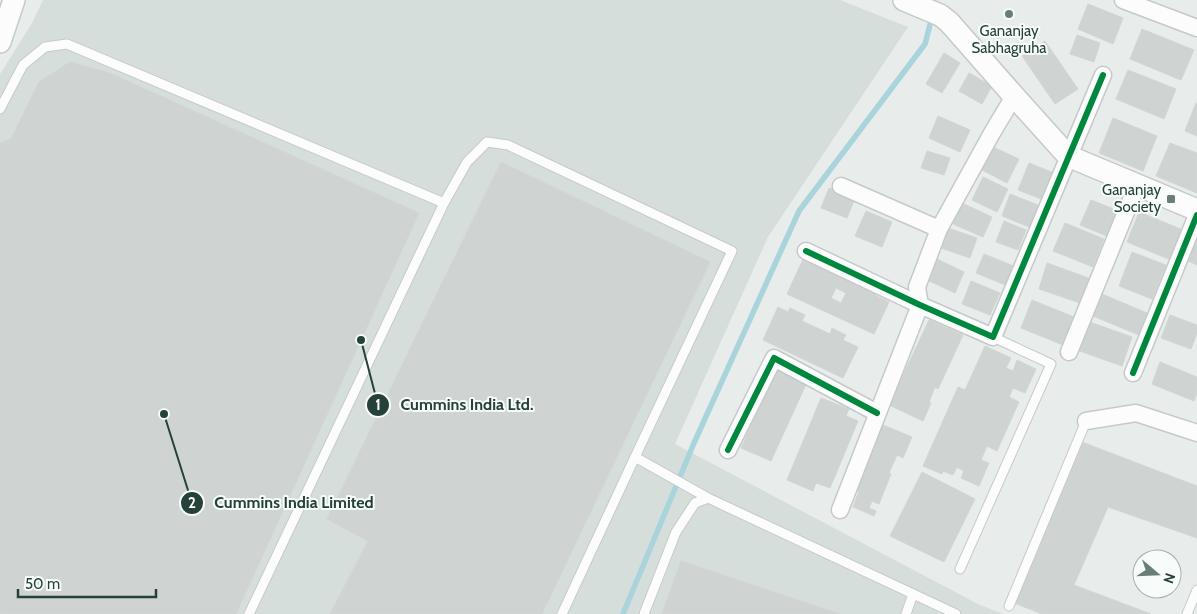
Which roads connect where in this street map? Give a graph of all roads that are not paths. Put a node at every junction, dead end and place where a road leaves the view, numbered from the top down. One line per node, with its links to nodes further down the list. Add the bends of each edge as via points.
1 (14, 0): 5 (street)
2 (904, 0): 7 (street, via 949,22)
3 (1122, 0): 4 (street)
4 (1197, 28)
5 (0, 42)
6 (1103, 75): 9 (street)
7 (1014, 96): 9 (street); 15 (street)
8 (0, 109): 12 (lane, via 23,65 45,47 68,44)
9 (1068, 156): 10 (street); 18 (street)
10 (1137, 185): 13 (street); 19 (street)
11 (841, 186): 15 (street)
12 (444, 203): 25 (lane, via 467,162 487,142 508,145 732,251); 32 (lane)
13 (1197, 210)
14 (1197, 215): 20 (street)
15 (939, 229): 17 (street, via 916,287)
16 (806, 251): 17 (street)
17 (920, 305): 18 (street); 21 (street)
18 (993, 337): 28 (lane, via 1051,364)
19 (1069, 352)
20 (1132, 373)
21 (878, 413): 24 (street, via 774,358); 27 (street)
22 (1086, 421): 23 (street, via 1136,413); 31 (lane)
23 (1197, 433)
24 (728, 450)
25 (634, 457): 26 (lane); 33 (lane)
26 (708, 498): 30 (lane); 34 (lane, via 695,503 676,532)
27 (840, 510)
28 (960, 569)
29 (1197, 590): 37 (lane)
30 (913, 594): 35 (lane); 36 (lane)
31 (1010, 606)
32 (249, 614)
33 (562, 614)
34 (644, 614)
35 (906, 614)
36 (956, 614)
37 (1188, 614)

